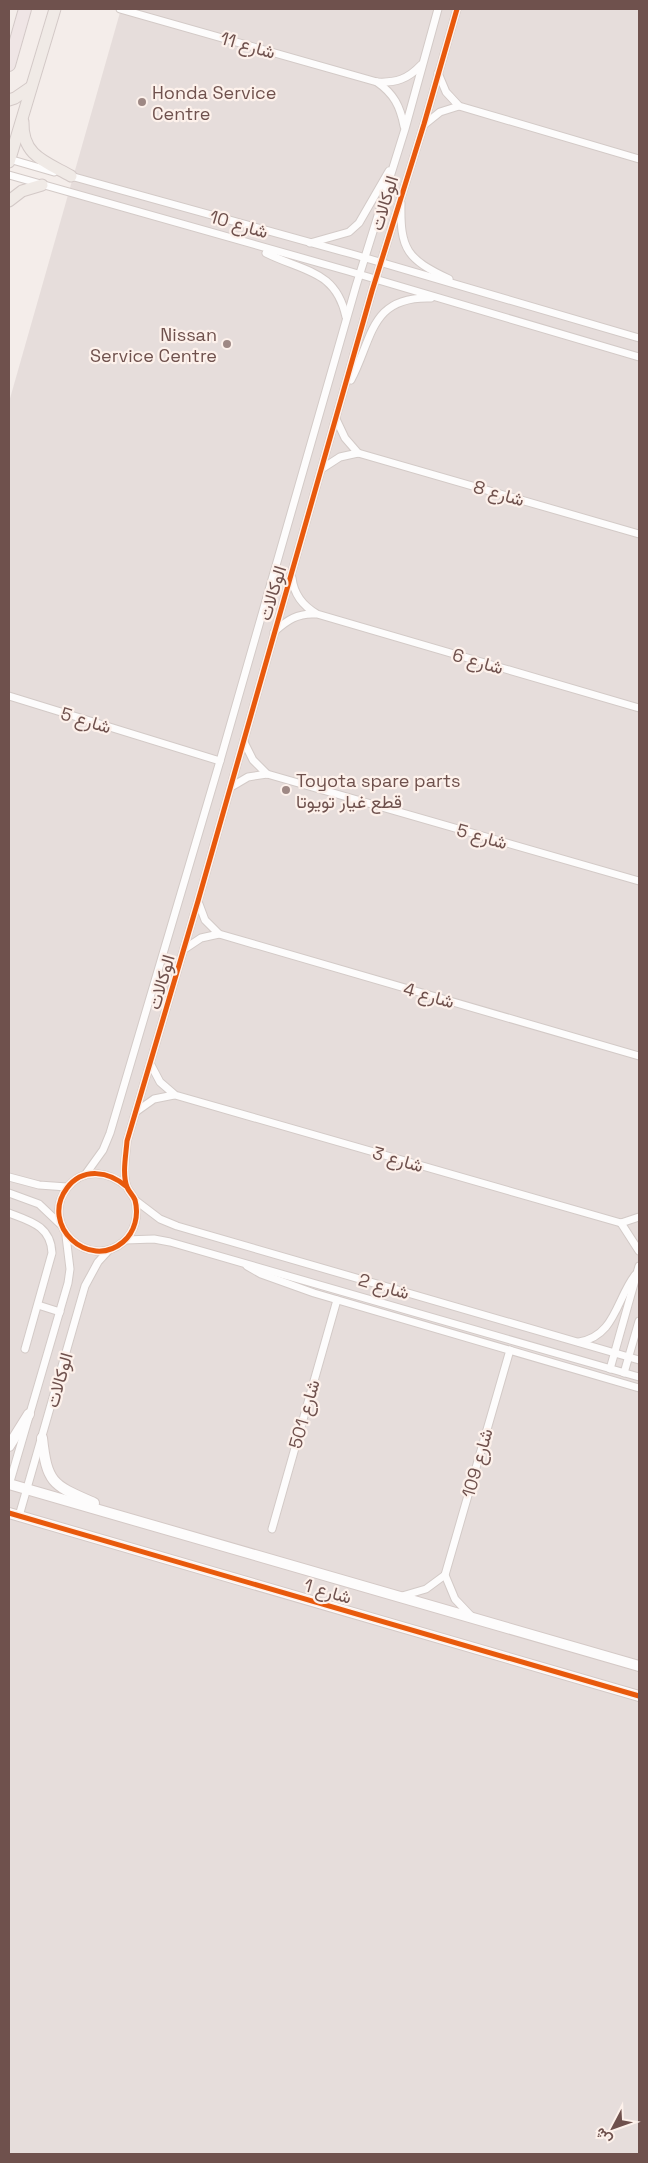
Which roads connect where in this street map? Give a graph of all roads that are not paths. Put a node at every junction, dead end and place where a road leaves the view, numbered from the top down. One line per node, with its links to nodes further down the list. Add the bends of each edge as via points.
1 (25, 9): 7 (highway)
2 (54, 9): 10 (main road)
3 (120, 9): 9 (street, شارع 11)
4 (438, 9): 6 (street, الوكالات)
5 (456, 9): 8 (street, الوكالات)
6 (422, 64): 9 (street, شارع 11, via 402,80); 15 (street, الوكالات)
7 (9, 65)
8 (438, 73): 12 (street, via 446,92); 14 (street, الوكالات)
9 (377, 82): 15 (street, شارع 11, via 396,100)
10 (31, 87): 11 (main road); 13 (main road)
11 (9, 100)
12 (459, 106): 14 (street, via 440,112); 16 (street)
13 (23, 111): 17 (main road); 20 (main road, via 23,134 28,147 40,159)
14 (424, 124): 22 (street, الوكالات)
15 (405, 129): 18 (street, الوكالات)
16 (639, 159)
17 (9, 160): 20 (street, شارع 10)
18 (393, 164): 24 (street, الوكالات, via 359,223 348,232); 26 (street, الوكالات)
19 (9, 175): 21 (street, شارع 10)
20 (71, 176): 24 (street, شارع 10)
21 (42, 185): 23 (main road, via 22,191); 25 (street, شارع 10)
22 (401, 195): 27 (street, الوكالات); 30 (street, شارع 10, via 400,226 408,251 424,267)
23 (9, 202)
24 (307, 243): 26 (street, شارع 10)
25 (253, 245): 28 (street, شارع 10); 32 (street, شارع 10, via 331,284 341,299)
26 (365, 259): 27 (street, شارع 10); 28 (street, الوكالات)
27 (380, 263): 29 (street, الوكالات); 30 (street, شارع 10)
28 (360, 275): 29 (street, شارع 10); 32 (street, الوكالات)
29 (375, 280): 31 (street, شارع 10); 35 (street, الوكالات)
30 (469, 288): 33 (street, شارع 10)
31 (441, 299): 34 (street, شارع 10); 35 (street, الوكالات, via 412,298 387,308 374,324 358,367)
32 (347, 320): 46 (street, الوكالات)
33 (639, 338)
34 (639, 357)
35 (344, 392): 36 (street, الوكالات)
36 (336, 419): 37 (street, via 345,438); 38 (street, الوكالات)
37 (358, 452): 38 (street, via 340,457); 39 (street, شارع 8)
38 (322, 468): 40 (street, الوكالات)
39 (639, 534)
40 (292, 575): 41 (street, شارع 6, via 296,594 308,609); 42 (street, الوكالات)
41 (317, 614): 42 (street, شارع 6, via 299,615); 44 (street, شارع 6)
42 (274, 632): 45 (street, الوكالات)
43 (9, 696): 46 (street, شارع 5)
44 (639, 708)
45 (244, 741): 47 (street, via 253,760); 48 (street, الوكالات)
46 (220, 761): 57 (street, الوكالات, via 110,1133 103,1150)
47 (267, 774): 48 (street, شارع 5, via 248,777); 49 (street, شارع 5)
48 (231, 787): 50 (street, الوكالات)
49 (639, 881)
50 (198, 901): 51 (street, via 205,920); 52 (street, الوكالات)
51 (219, 934): 52 (street, via 201,938); 53 (street, شارع 4)
52 (185, 948): 54 (street, الوكالات)
53 (639, 1056)
54 (150, 1065): 55 (street, شارع 3, via 160,1082); 56 (street, الوكالات)
55 (174, 1094): 56 (street, via 154,1098); 65 (street, شارع 3)
56 (137, 1111): 59 (street, الوكالات, via 127,1141)
57 (85, 1175): 59 (street, via 108,1174); 60 (street)
58 (9, 1177): 60 (street, via 39,1185)
59 (127, 1186): 62 (street)
60 (68, 1187): 66 (street, via 59,1205)
61 (9, 1193): 66 (street, via 39,1204)
62 (135, 1200): 68 (street, via 136,1222); 77 (street, شارع 2, via 160,1219 177,1226)
63 (9, 1213): 74 (street, via 38,1224 52,1244)
64 (639, 1217): 65 (street)
65 (620, 1223): 70 (street)
66 (60, 1224): 67 (street)
67 (66, 1235): 69 (street, via 85,1249); 75 (street, الوكالات, via 70,1269)
68 (125, 1240): 69 (street); 71 (street, شارع 2, via 154,1239)
69 (109, 1250): 88 (street, الوكالات, via 98,1262 86,1286)
70 (639, 1251)
71 (231, 1258): 73 (street, شارع 2, via 261,1274); 83 (street, شارع 2)
72 (639, 1268): 77 (street, via 605,1330 592,1339); 80 (street)
73 (337, 1300): 79 (street, شارع 2); 95 (street, شارع 501)
74 (38, 1305): 75 (street); 78 (street)
75 (60, 1312): 87 (street, الوكالات)
76 (639, 1321): 81 (street)
77 (578, 1342): 80 (street, شارع 2)
78 (25, 1349)
79 (510, 1350): 86 (street, شارع 2); 96 (street, شارع 109)
80 (614, 1353): 81 (street, شارع 2); 83 (street)
81 (628, 1357): 82 (street, شارع 2); 84 (street)
82 (639, 1360)
83 (610, 1369): 84 (street, شارع 2)
84 (624, 1373): 85 (street, شارع 2)
85 (639, 1377)
86 (639, 1388)
87 (29, 1414): 89 (street); 90 (street, الوكالات)
88 (42, 1438): 91 (street, الوكالات); 94 (street, via 46,1467 54,1482)
89 (9, 1446)
90 (9, 1484): 91 (street, شارع 1)
91 (28, 1489): 93 (street, الوكالات); 94 (street, شارع 1)
92 (9, 1513): 93 (street, شارع 1)
93 (20, 1516): 100 (street, شارع 1)
94 (126, 1518): 97 (street, شارع 1)
95 (272, 1529)
96 (445, 1575): 97 (street, via 426,1589); 98 (street, via 455,1599)
97 (402, 1596): 98 (street, شارع 1)
98 (474, 1618): 99 (street, شارع 1)
99 (639, 1666)
100 (639, 1696)

